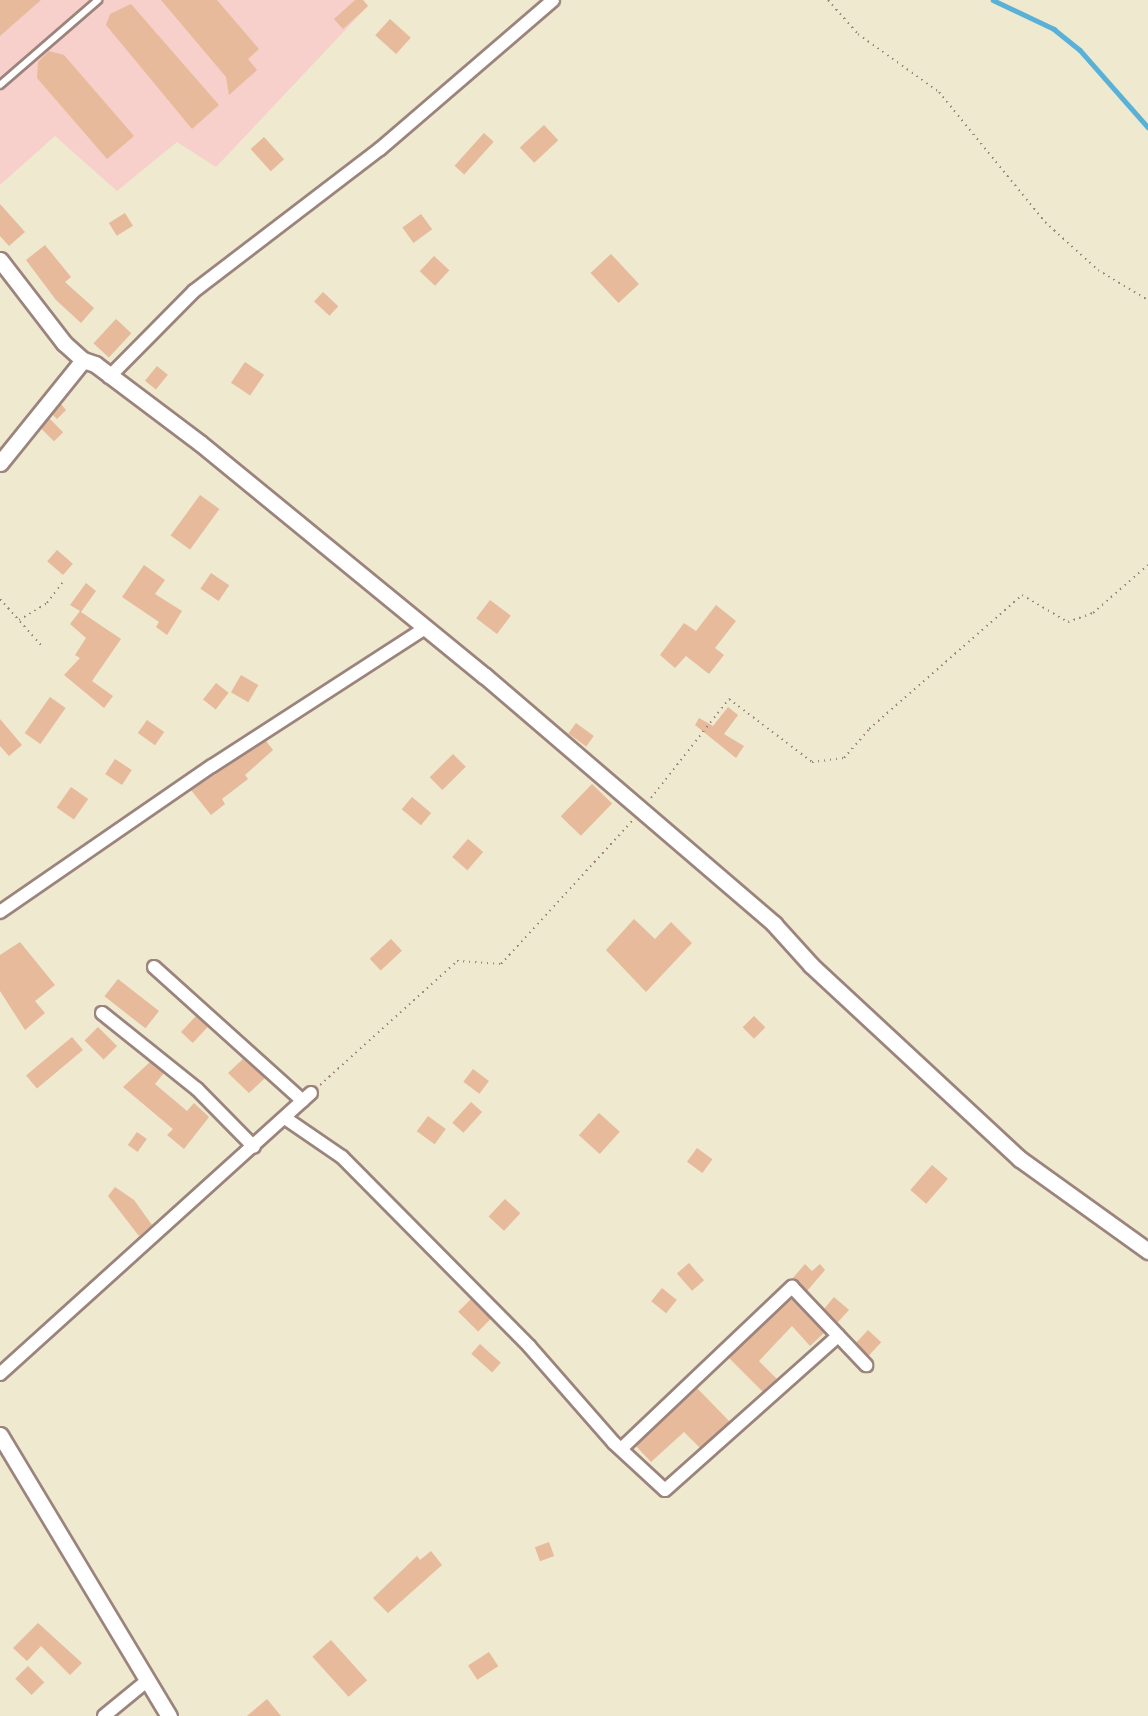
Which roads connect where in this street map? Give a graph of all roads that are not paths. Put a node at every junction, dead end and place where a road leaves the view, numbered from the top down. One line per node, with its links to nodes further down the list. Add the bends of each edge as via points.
1 (98, 0): 3 (lane)
2 (553, 0): 6 (street, via 380,149 194,291)
3 (0, 85)
4 (0, 260): 5 (street, via 64,343)
5 (83, 360): 6 (street); 7 (street)
6 (109, 377): 8 (street, via 279,506)
7 (0, 463)
8 (425, 628): 9 (street, via 212,766); 14 (street, via 774,924 811,965 1020,1159)
9 (0, 912)
10 (154, 967): 12 (street, via 307,1097)
11 (102, 1013): 13 (street, via 189,1082)
12 (285, 1118): 13 (street); 19 (street, via 342,1157 529,1346)
13 (254, 1147): 17 (street)
14 (1148, 1251)
15 (838, 1336): 16 (street); 19 (street, via 665,1490); 19 (street, via 792,1287)
16 (866, 1365)
17 (0, 1374)
18 (0, 1434): 20 (street)
19 (621, 1449)
20 (148, 1680): 21 (street); 22 (street)
21 (104, 1716)
22 (169, 1716)

